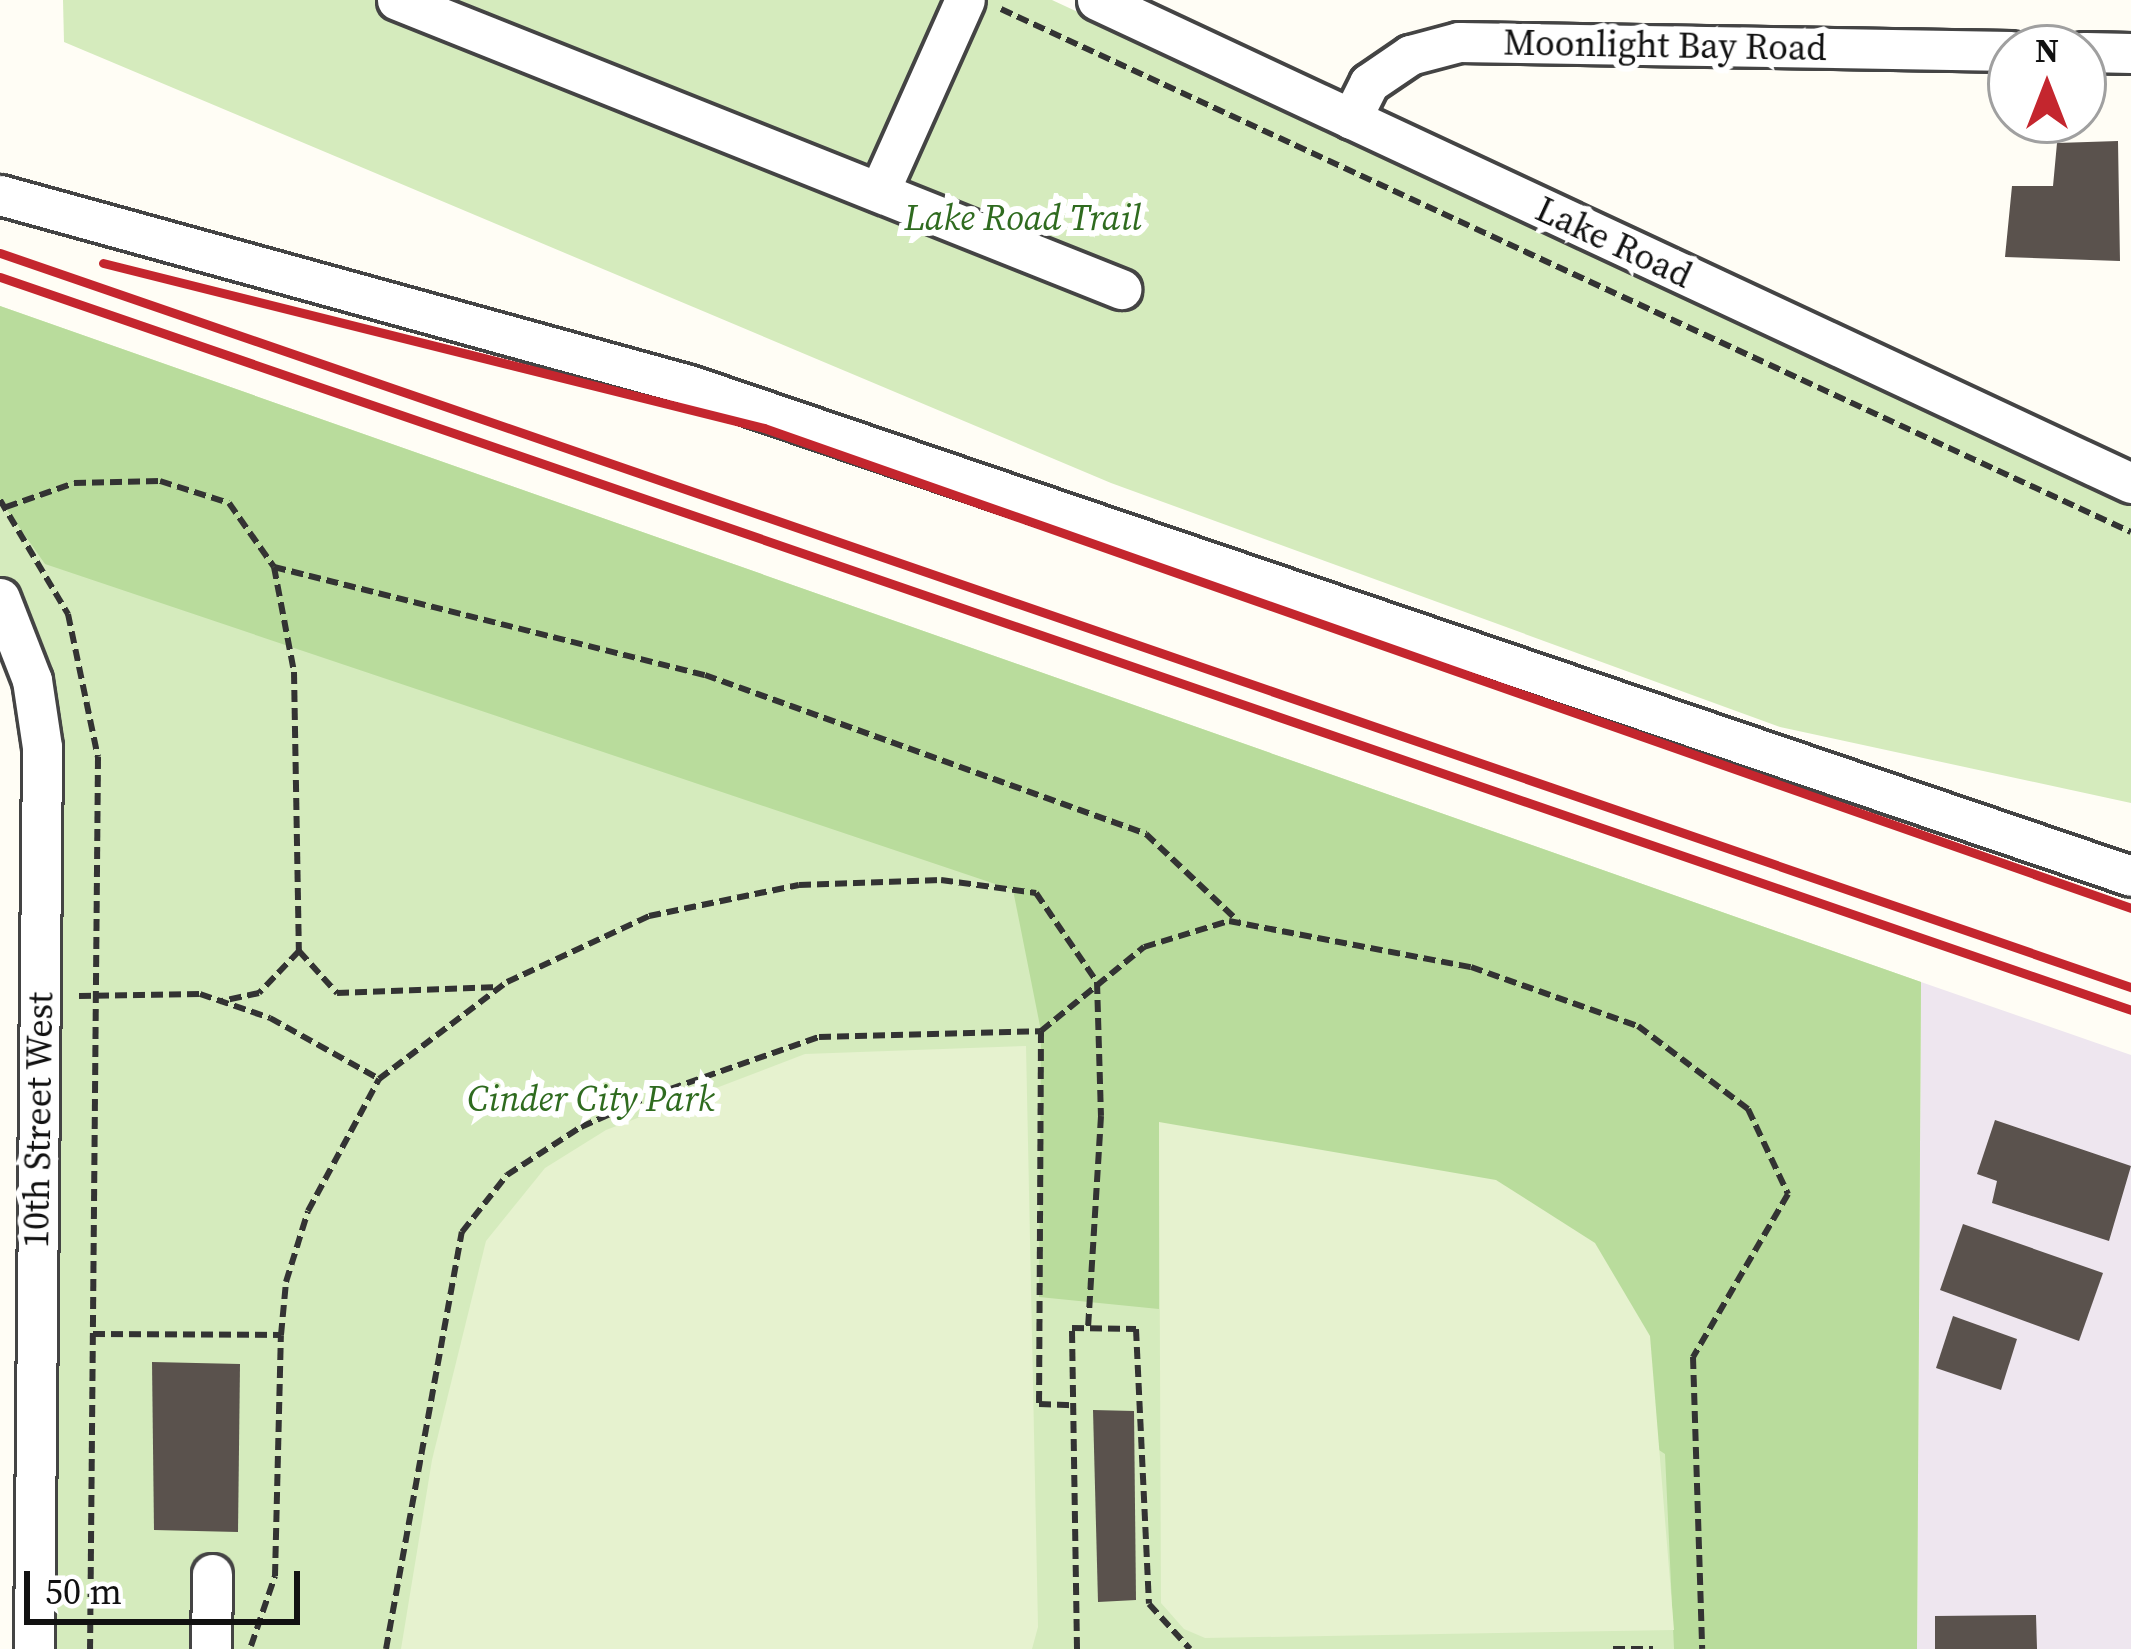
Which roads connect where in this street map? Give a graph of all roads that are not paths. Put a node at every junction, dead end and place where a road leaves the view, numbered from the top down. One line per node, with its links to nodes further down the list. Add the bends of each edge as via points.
1 (397, 0): 6 (street)
2 (965, 0): 6 (street)
3 (1096, 0): 5 (street, Lake Road)
4 (1987, 51): 5 (street, Moonlight Bay Road, via 1460,42 1410,55 1369,83)
5 (1351, 119): 9 (street, Lake Road)
6 (879, 192): 8 (street)
7 (0, 196): 11 (street, via 689,385)
8 (1121, 289)
9 (2131, 483)
10 (0, 598): 12 (street, 10th Street West, via 39,715)
11 (2131, 876)
12 (26, 1016): 13 (street, 10th Street West)
13 (18, 1291): 15 (street, 10th Street West)
14 (212, 1574): 16 (street)
15 (34, 1649)
16 (211, 1649)

